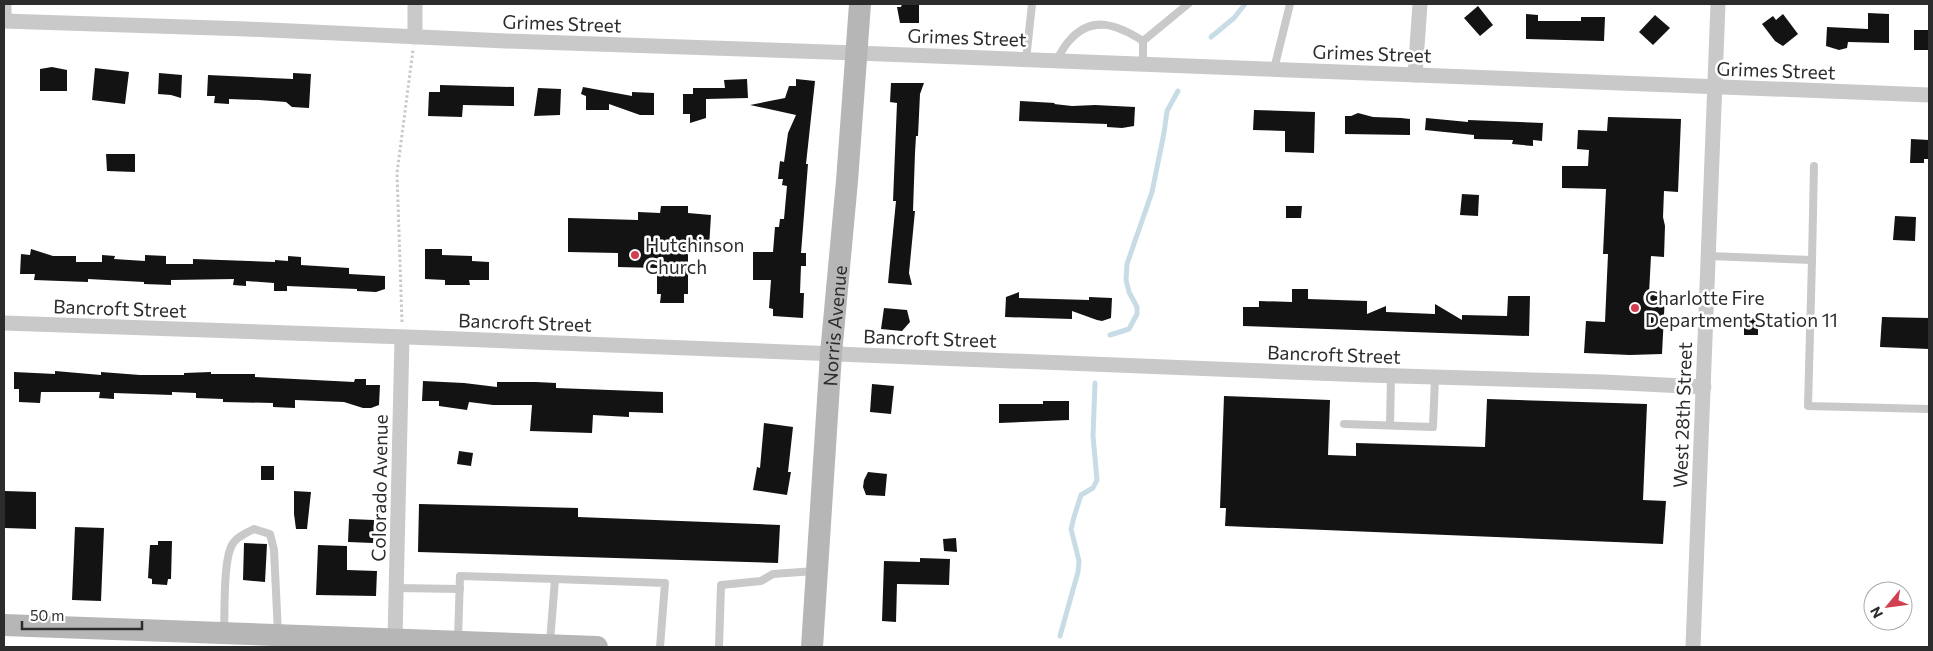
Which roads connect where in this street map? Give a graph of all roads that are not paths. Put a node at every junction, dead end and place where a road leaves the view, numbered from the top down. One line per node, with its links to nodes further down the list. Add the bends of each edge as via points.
1 (4, 4): 9 (street)
2 (415, 4): 11 (street)
3 (860, 4): 13 (street, Norris Avenue)
4 (1032, 4): 14 (lane)
5 (1188, 4): 12 (lane)
6 (1290, 4): 17 (lane)
7 (1420, 4): 18 (street)
8 (1718, 4): 19 (street, West 28th Street)
9 (4, 15)
10 (4, 21): 11 (street, Grimes Street)
11 (415, 37): 13 (street, Grimes Street)
12 (1143, 41): 15 (lane, via 1126,30 1104,24 1086,26 1069,41); 16 (lane)
13 (856, 53): 14 (street, Grimes Street); 26 (street, Norris Avenue)
14 (1026, 60): 15 (street, Grimes Street)
15 (1056, 61): 16 (street, Grimes Street)
16 (1143, 64): 17 (street, Grimes Street)
17 (1274, 69): 18 (street, Grimes Street)
18 (1415, 75): 19 (street, Grimes Street)
19 (1715, 88): 20 (street, Grimes Street); 22 (street, West 28th Street)
20 (1929, 95)
21 (1814, 166): 23 (lane)
22 (1709, 256): 23 (lane); 29 (street, West 28th Street)
23 (1812, 260): 30 (lane, via 1808,406)
24 (4, 323): 25 (street, Bancroft Street)
25 (402, 338): 26 (street, Bancroft Street); 35 (street, Colorado Avenue)
26 (831, 354): 27 (street, Bancroft Street); 33 (street, Norris Avenue)
27 (1391, 376): 28 (street, Bancroft Street); 32 (lane)
28 (1435, 378): 29 (street, Bancroft Street); 32 (lane, via 1433,426)
29 (1704, 387): 47 (street, West 28th Street)
30 (1929, 409)
31 (1344, 424): 32 (lane)
32 (1390, 425)
33 (817, 570): 45 (lane, via 773,574 760,581 721,585); 46 (street, Norris Avenue)
34 (555, 579): 36 (lane, via 460,576); 42 (lane); 44 (lane, via 665,583)
35 (397, 588): 36 (lane); 40 (street, Colorado Avenue)
36 (460, 589): 41 (lane)
37 (4, 625): 38 (street)
38 (224, 633): 39 (street); 39 (lane, via 232,545 254,529 270,534 274,550)
39 (278, 635): 40 (street)
40 (395, 640): 41 (street)
41 (458, 642): 42 (street)
42 (550, 645): 43 (street)
43 (597, 647)
44 (660, 647)
45 (719, 647)
46 (812, 647)
47 (1692, 647)

